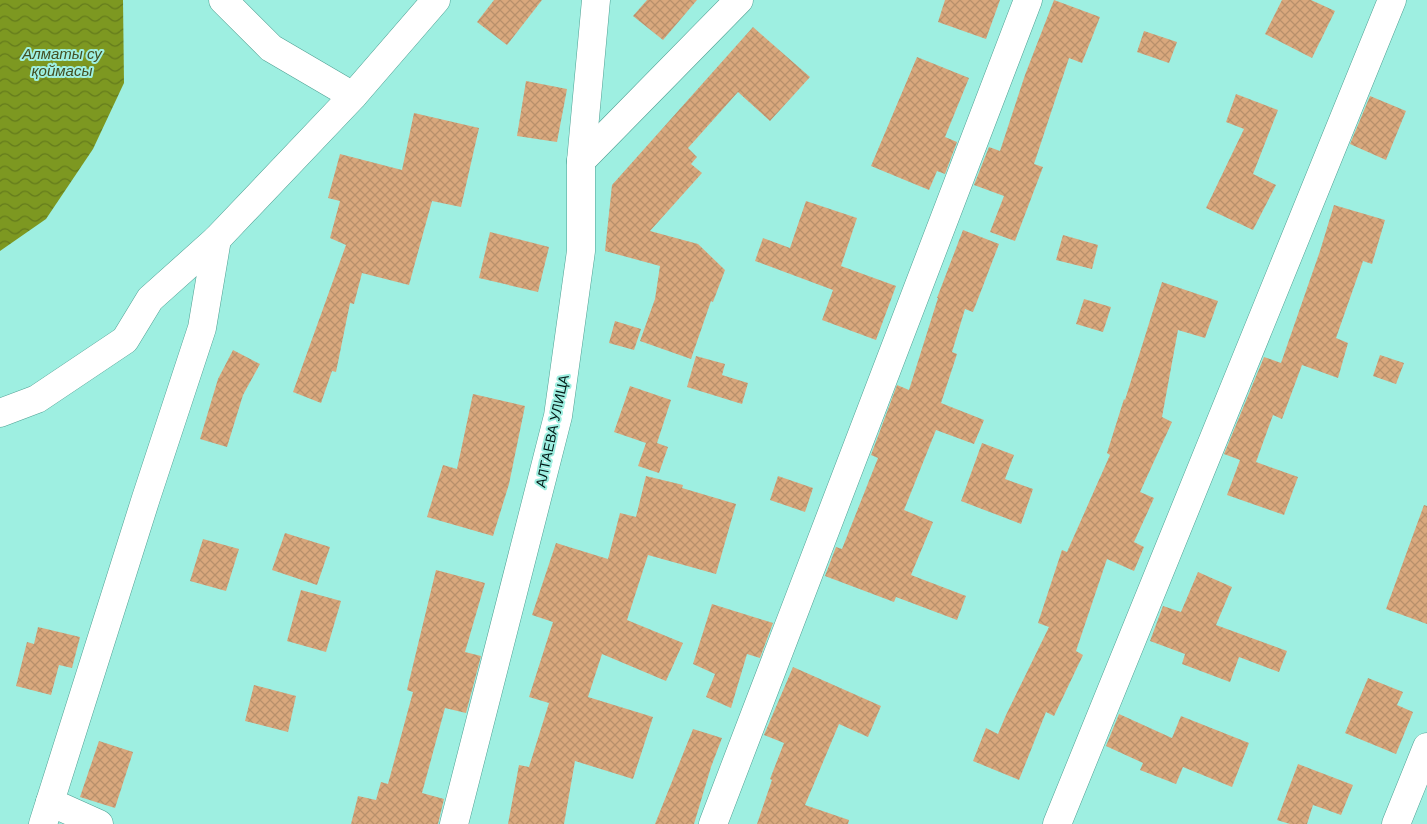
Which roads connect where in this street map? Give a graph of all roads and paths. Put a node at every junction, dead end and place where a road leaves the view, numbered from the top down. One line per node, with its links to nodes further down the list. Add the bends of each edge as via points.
1 (224, 0): 7 (street, via 271,48)
2 (436, 0): 7 (street)
3 (596, 0): 8 (street, АЛТАЕВА УЛИЦА)
4 (739, 0): 8 (street)
5 (1028, 0): 15 (street)
6 (1392, 0): 16 (street)
7 (353, 96): 9 (street)
8 (581, 161): 14 (street, АЛТАЕВА УЛИЦА, via 581,251 558,416)
9 (217, 239): 10 (street, via 150,298 125,340 37,398); 12 (street, via 202,328)
10 (0, 413)
11 (1427, 747): 17 (street)
12 (46, 813): 13 (street)
13 (99, 824)
14 (454, 824)
15 (713, 824)
16 (1057, 824)
17 (1396, 824)

